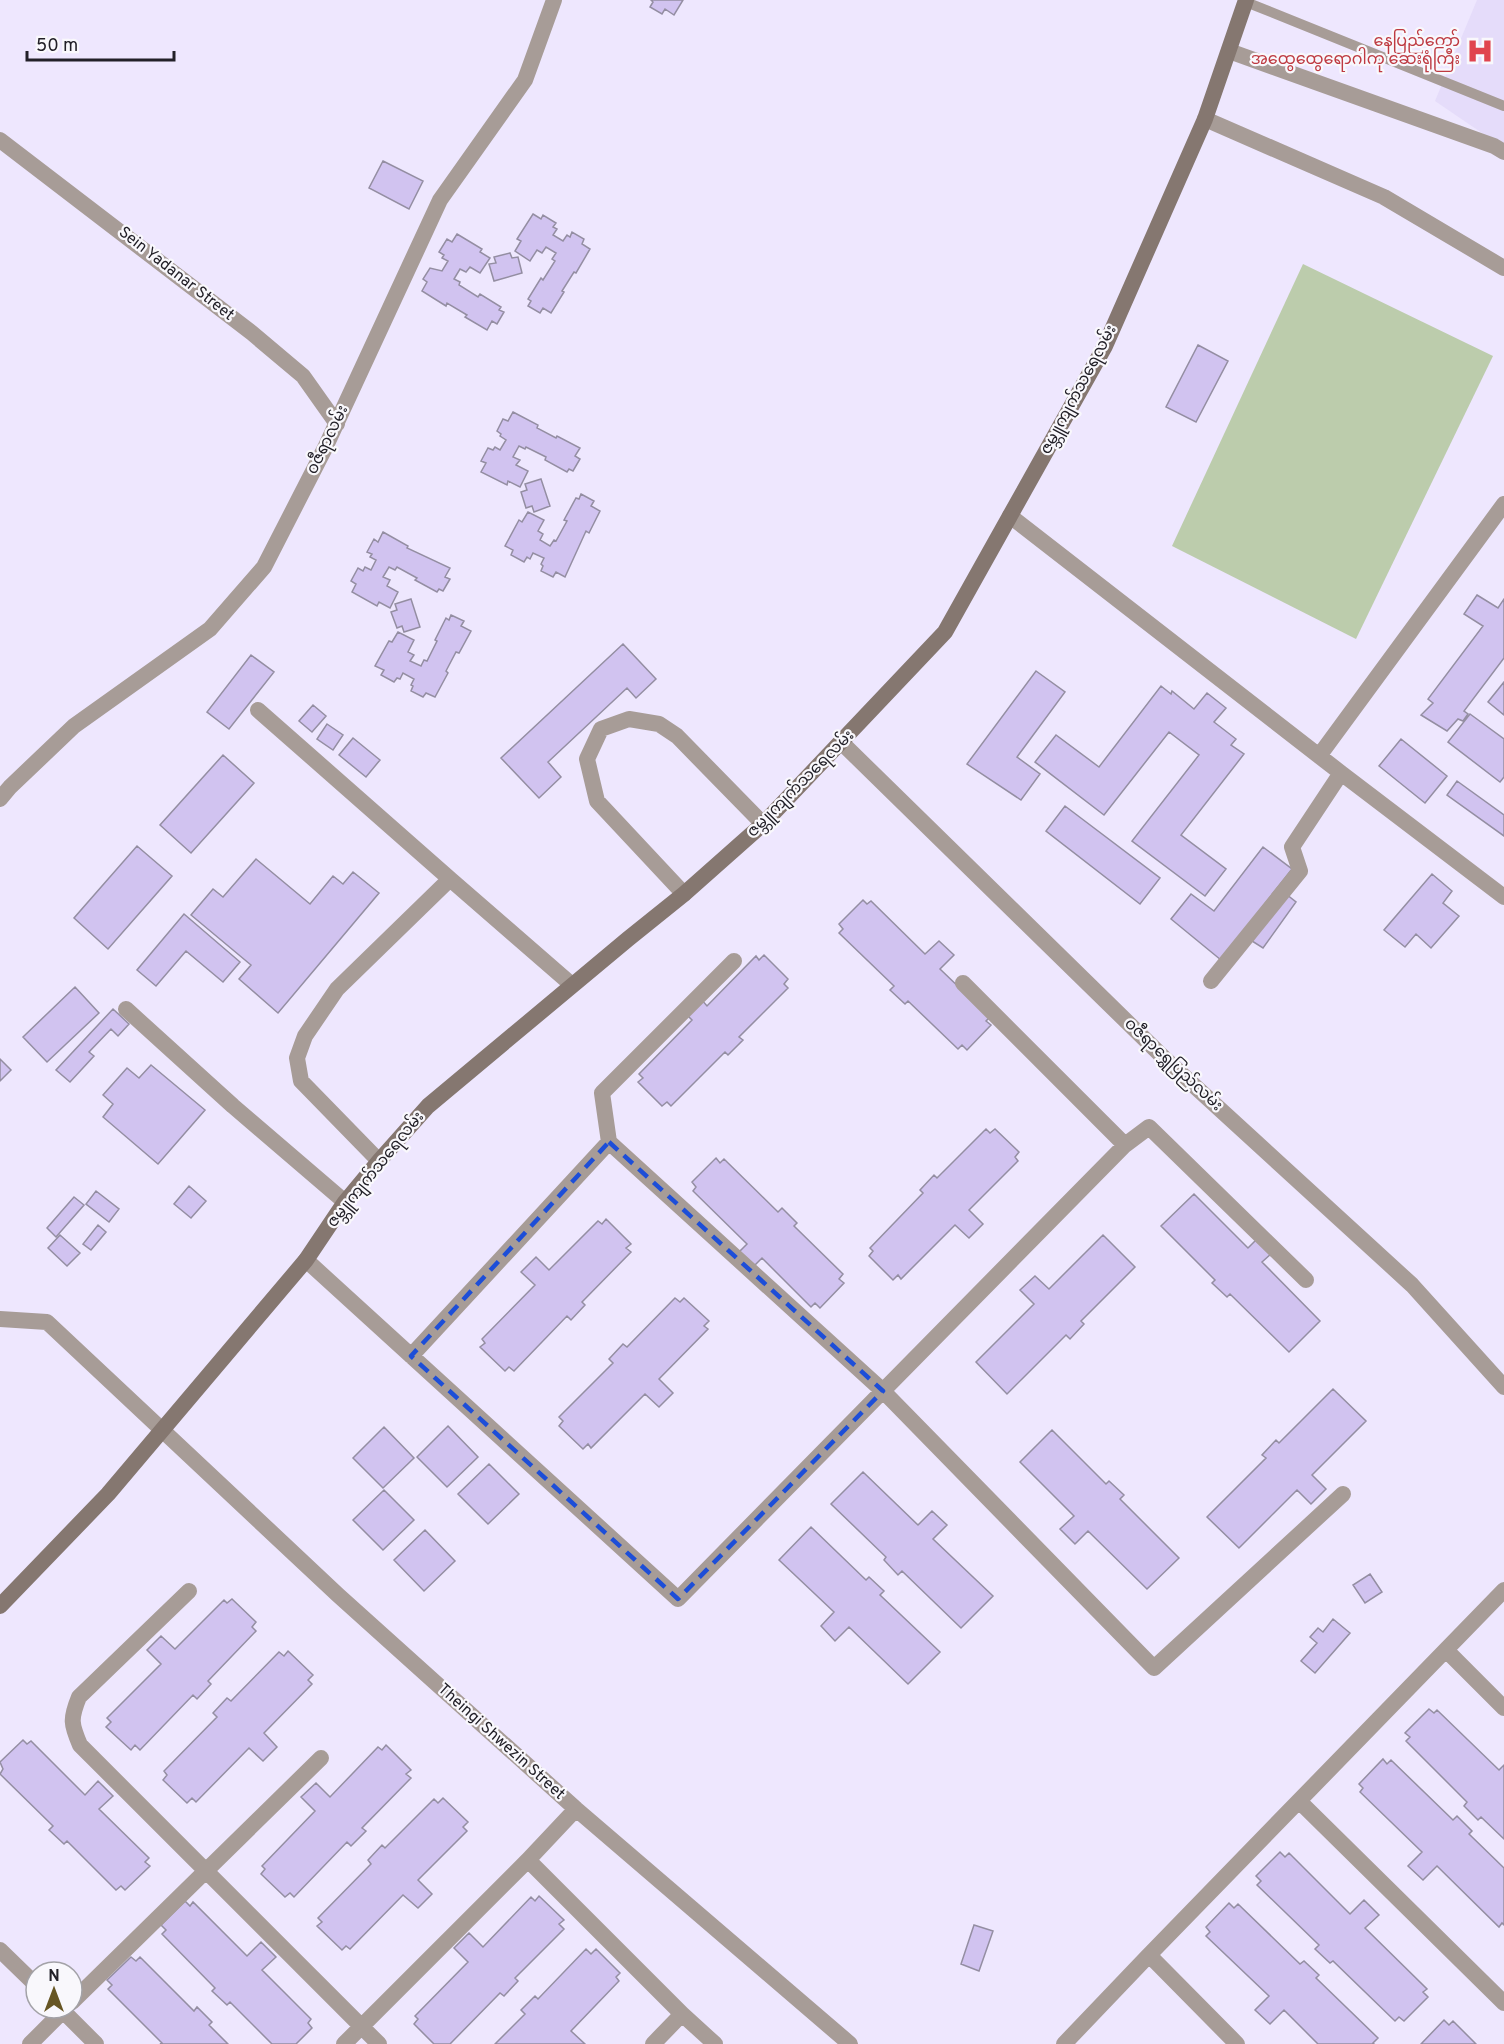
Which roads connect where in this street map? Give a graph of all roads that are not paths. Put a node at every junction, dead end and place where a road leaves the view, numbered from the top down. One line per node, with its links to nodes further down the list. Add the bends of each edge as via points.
1 (554, 0): 9 (street, ဝဇီရာလမ်း, via 525,80 440,200)
2 (1246, 1): 3 (main road, ဇမ္ဘူကျက်သရေလမ်း); 4 (lane)
3 (1229, 51): 5 (main road, ဇမ္ဘူကျက်သရေလမ်း); 7 (street)
4 (1504, 106)
5 (1205, 119): 8 (street, via 1384,197); 11 (main road, ဇမ္ဘူကျက်သရေလမ်း, via 1105,346)
6 (0, 140): 9 (street, Sein Yadanar Street, via 303,376)
7 (1504, 152)
8 (1504, 268)
9 (337, 424): 16 (street, ဝဇီရာလမ်း, via 264,567 210,629 74,726)
10 (1504, 504): 14 (street)
11 (1010, 516): 13 (main road, ဇမ္ဘူကျက်သရေလမ်း, via 945,632); 14 (street)
12 (258, 711): 18 (street)
13 (842, 743): 17 (main road, ဇမ္ဘူကျက်သရေလမ်း); 34 (street, ဝဇီရာရွှေပြည်လမ်း, via 1165,1059 1412,1285)
14 (1319, 756): 15 (street)
15 (1341, 773): 20 (street); 22 (street, via 1292,846 1300,871)
16 (0, 800)
17 (763, 824): 19 (main road, ဇမ္ဘူကျက်သရေလမ်း); 19 (street, via 677,736 658,724 629,719 601,729 587,759 597,801)
18 (450, 879): 24 (street); 28 (street, via 337,989 305,1036 297,1058 301,1081)
19 (684, 894): 24 (main road, ဇမ္ဘူကျက်သရေလမ်း)
20 (1504, 897)
21 (734, 961): 26 (street, via 602,1093)
22 (1211, 981)
23 (963, 983): 27 (street)
24 (572, 986): 28 (main road, ဇမ္ဘူကျက်သရေလမ်း, via 428,1106)
25 (126, 1009): 29 (street)
26 (609, 1142): 33 (street); 35 (street)
27 (1125, 1145): 31 (street, via 1149,1127); 35 (street)
28 (379, 1161): 29 (main road, ဇမ္ဘူကျက်သရေလမ်း)
29 (345, 1202): 30 (main road, ဇမ္ဘူကျက်သရေလမ်း)
30 (306, 1260): 33 (street); 36 (main road, ဇမ္ဘူကျက်သရေလမ်း)
31 (1306, 1280)
32 (0, 1319): 36 (street, Theingi Shwezin Street, via 46,1322)
33 (411, 1356): 35 (street, via 678,1599)
34 (1504, 1387)
35 (883, 1391): 37 (street, via 1154,1668)
36 (163, 1429): 40 (main road, ဇမ္ဘူကျက်သရေလမ်း, via 108,1494); 45 (street, Theingi Shwezin Street, via 338,1595)
37 (1343, 1494)
38 (189, 1590): 47 (street, via 79,1697 72,1725 80,1745)
39 (1504, 1590): 41 (street)
40 (0, 1606)
41 (1446, 1650): 42 (street); 44 (street)
42 (1504, 1708)
43 (321, 1758): 47 (street)
44 (1299, 1801): 49 (street); 52 (street)
45 (576, 1809): 46 (street); 63 (street, Theingi Shwezin Street)
46 (528, 1860): 53 (street); 56 (street)
47 (205, 1872): 51 (street); 56 (street)
48 (0, 1950): 50 (street)
49 (1149, 1955): 64 (street); 65 (street)
50 (24, 1973)
51 (84, 1989)
52 (1504, 2003)
53 (682, 2014): 61 (street); 62 (street)
54 (53, 2020): 57 (street)
55 (76, 2020): 58 (street)
56 (361, 2027): 59 (street); 60 (street)
57 (30, 2044)
58 (96, 2044)
59 (344, 2044)
60 (379, 2044)
61 (653, 2044)
62 (715, 2044)
63 (850, 2044)
64 (1064, 2044)
65 (1237, 2044)

